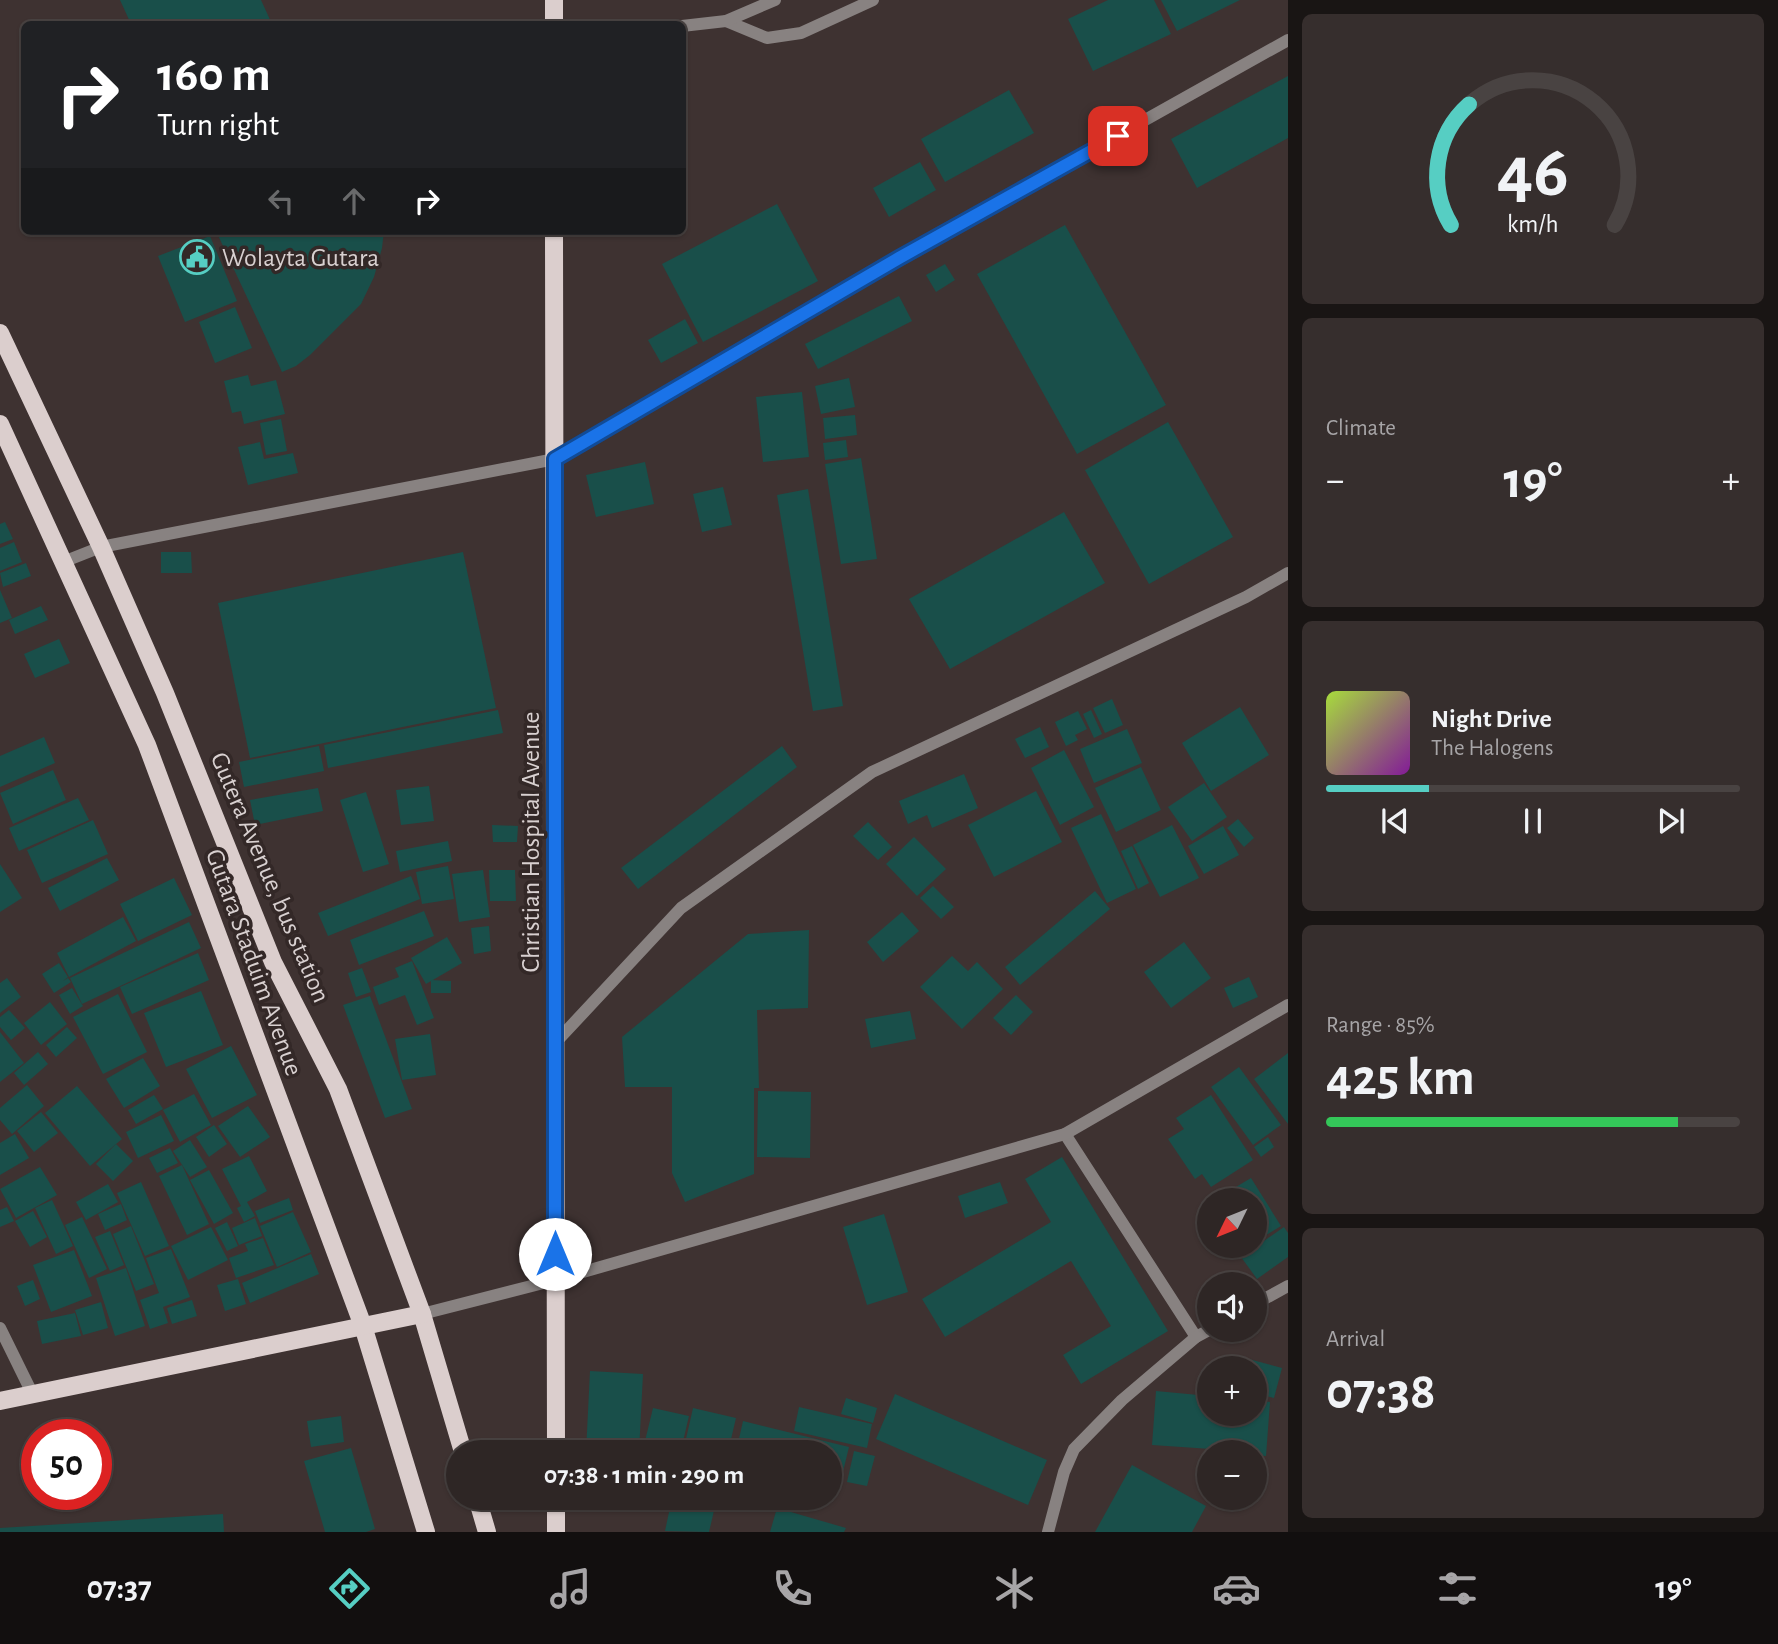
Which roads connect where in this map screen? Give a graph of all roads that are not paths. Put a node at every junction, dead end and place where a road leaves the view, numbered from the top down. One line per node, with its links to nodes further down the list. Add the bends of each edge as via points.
1 (554, 0): 4 (main road)
2 (775, 0): 5 (street)
3 (873, 0): 5 (street, via 801,33 767,38)
4 (554, 21)
5 (726, 21): 6 (street)
6 (686, 26)
7 (1288, 40): 11 (street, via 899,258)
8 (554, 235): 11 (main road, Christian Hospital Avenue)
9 (0, 333): 12 (main road, Gutera Avenue, bus station)
10 (0, 424): 13 (main road, Gutara Staduim Avenue)
11 (555, 459): 12 (street); 16 (main road, Christian Hospital Avenue)
12 (101, 547): 13 (street); 21 (main road, Gutera Avenue, bus station, via 169,701 273,962 338,1089)
13 (63, 562): 22 (main road, Gutara Staduim Avenue, via 146,745)
14 (1288, 573): 16 (street, via 1246,597 872,772 681,908)
15 (1288, 1005): 17 (street)
16 (557, 1041): 18 (main road, Christian Hospital Avenue)
17 (1065, 1134): 18 (street); 24 (street)
18 (555, 1280): 21 (street); 28 (main road, Christian Hospital Avenue)
19 (1288, 1286): 20 (street)
20 (1267, 1297)
21 (422, 1314): 22 (main road); 27 (main road, Gutera Avenue, bus station)
22 (363, 1326): 25 (main road); 31 (main road, Gutara Staduim Avenue)
23 (0, 1328): 25 (street)
24 (1196, 1337): 34 (street, via 1122,1400 1074,1449)
25 (33, 1395): 26 (main road)
26 (0, 1401)
27 (459, 1440)
28 (556, 1440)
29 (481, 1510): 32 (main road)
30 (556, 1510): 33 (main road)
31 (426, 1532)
32 (487, 1532)
33 (556, 1532)
34 (1048, 1532)

